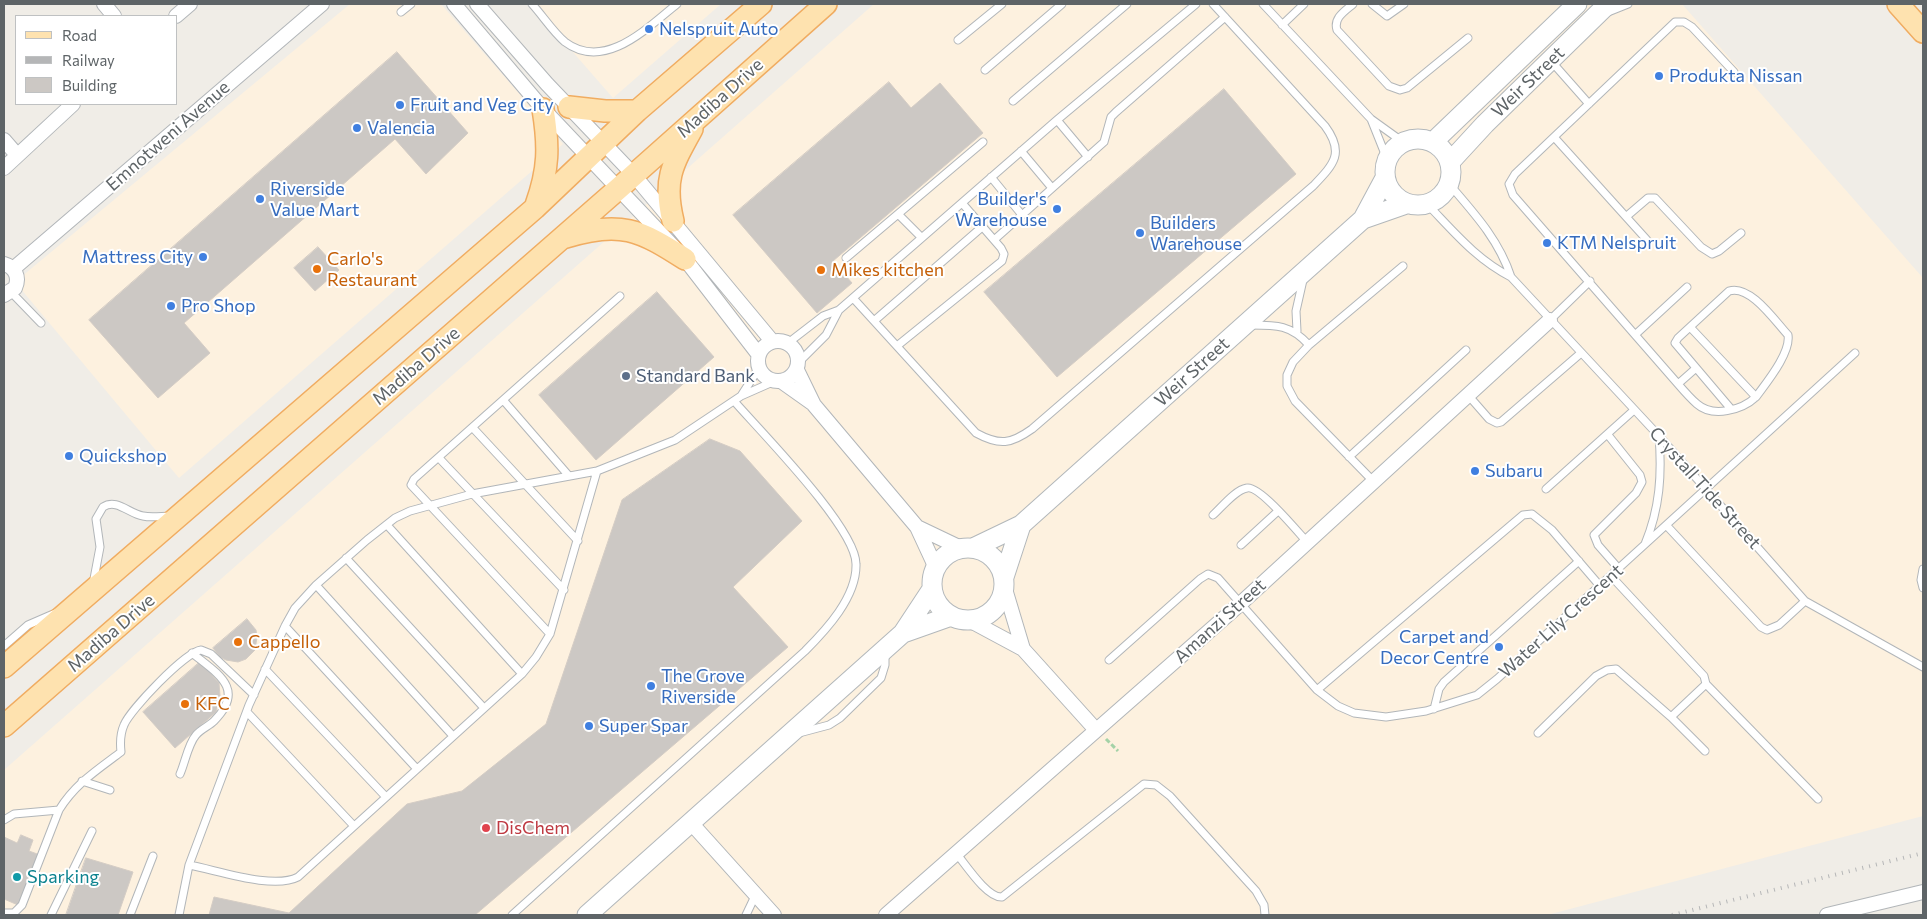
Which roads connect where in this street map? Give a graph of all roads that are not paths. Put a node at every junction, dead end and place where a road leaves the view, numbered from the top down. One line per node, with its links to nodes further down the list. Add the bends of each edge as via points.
1 (104, 4): 26 (street)
2 (190, 4): 27 (street)
3 (322, 4): 81 (street, Emnotweni Avenue)
4 (411, 4): 25 (lane)
5 (454, 4): 40 (street)
6 (477, 4): 39 (street)
7 (532, 4): 8 (lane, via 565,42 574,47 599,51 620,47)
8 (677, 4)
9 (761, 4): 41 (main road)
10 (826, 4): 42 (main road, Madiba Drive)
11 (1002, 4): 32 (lane)
12 (1062, 4): 34 (lane)
13 (1127, 4): 36 (lane)
14 (1196, 4): 44 (lane)
15 (1213, 4): 28 (lane)
16 (1262, 4): 29 (lane)
17 (1304, 4): 29 (lane)
18 (1353, 4): 31 (lane, via 1339,17 1336,30 1395,89 1408,88)
19 (1372, 4): 20 (lane, via 1387,16)
20 (1404, 4)
21 (1577, 4): 50 (street, Weir Street)
22 (1628, 4): 24 (lane, via 1616,10)
23 (1898, 4): 30 (main road)
24 (1603, 8): 33 (street, Weir Street)
25 (401, 12)
26 (113, 15)
27 (177, 15)
28 (1225, 17): 54 (lane, via 1116,112 1110,122 1108,137); 101 (lane, via 1332,136 1337,154 1313,186 1017,440 1002,442 976,432)
29 (1282, 25): 43 (lane)
30 (1923, 32)
31 (1468, 38)
32 (958, 40)
33 (1550, 60): 37 (lane); 56 (street, Weir Street)
34 (985, 70)
35 (1734, 72): 37 (lane, via 1692,27 1676,22)
36 (1013, 101)
37 (1589, 104): 45 (lane)
38 (72, 105): 52 (street)
39 (568, 107): 41 (main road); 47 (street)
40 (542, 109): 53 (street); 67 (main road, via 548,154 544,183)
41 (637, 111): 47 (main road)
42 (698, 118): 58 (main road, Madiba Drive); 72 (main road, via 669,180 668,200)
43 (1371, 119): 49 (lane); 55 (lane)
44 (1057, 120): 51 (lane); 54 (lane)
45 (1554, 138): 70 (lane); 85 (lane, via 1515,174 1509,189)
46 (4, 140): 52 (street)
47 (603, 142): 53 (main road); 58 (street)
48 (983, 142): 68 (lane)
49 (1403, 142): 50 (street, via 1421,139); 55 (street)
50 (1433, 142): 56 (street)
51 (1022, 151): 59 (lane); 62 (lane)
52 (17, 155): 57 (street)
53 (587, 157): 63 (street); 67 (main road)
54 (1088, 157): 62 (lane)
55 (1387, 159): 60 (street)
56 (1450, 162): 61 (street)
57 (4, 168)
58 (633, 174): 63 (main road, Madiba Drive); 72 (street)
59 (991, 177): 64 (lane); 69 (lane)
60 (1385, 178): 65 (street, via 1390,191); 71 (street)
61 (1449, 184): 66 (street, via 1441,197); 84 (lane, Crystall Tide Street, via 1494,239)
62 (1052, 188): 69 (lane)
63 (618, 189): 76 (main road, Madiba Drive); 80 (street)
64 (962, 203): 73 (lane); 75 (lane)
65 (1406, 204): 66 (street); 71 (street)
66 (1428, 204): 84 (lane, Crystall Tide Street, via 1474,254)
67 (535, 208): 132 (main road)
68 (898, 214): 75 (lane); 79 (lane)
69 (1022, 215): 77 (lane)
70 (1627, 216): 74 (lane, via 1648,198 1655,198 1701,247 1712,254); 78 (lane)
71 (1363, 219): 83 (street, Weir Street)
72 (673, 221): 98 (street)
73 (982, 227): 77 (lane); 92 (lane)
74 (1741, 234)
75 (921, 237): 89 (lane)
76 (561, 239): 80 (main road, via 583,232 629,229 653,239); 177 (main road, Madiba Drive)
77 (994, 240): 101 (lane, via 1003,252 1000,264)
78 (1647, 240)
79 (846, 258)
80 (685, 260): 105 (street)
81 (9, 266): 87 (street, Emnotweni Avenue, via 17,283)
82 (1403, 266): 100 (lane)
83 (1306, 269): 94 (street, Weir Street); 96 (lane, via 1297,305)
84 (1511, 277): 91 (lane, Crystall Tide Street)
85 (1590, 281): 91 (lane); 97 (lane)
86 (1686, 287): 97 (lane)
87 (8, 294): 93 (lane)
88 (620, 296): 113 (lane)
89 (852, 298): 90 (lane); 92 (lane)
90 (839, 310): 99 (lane, via 823,316); 106 (lane, via 826,334)
91 (1550, 320): 103 (lane, Crystall Tide Street); 110 (street, Amanzi Street)
92 (874, 321): 101 (lane)
93 (41, 323)
94 (1244, 326): 96 (lane, via 1278,326); 134 (street, Weir Street)
95 (1690, 327): 107 (lane, via 1675,343); 111 (lane); 111 (lane, via 1729,291 1738,289 1752,296 1788,335 1781,360)
96 (1296, 331): 100 (lane)
97 (1636, 334): 109 (lane)
98 (772, 342): 99 (street); 105 (street, via 764,346)
99 (788, 343): 106 (street, via 796,351)
100 (1309, 345): 120 (lane, via 1293,362 1287,375 1287,386 1295,401)
101 (897, 346)
102 (1466, 350): 120 (lane)
103 (1581, 353): 110 (lane, via 1501,422 1489,419); 115 (lane, Crystall Tide Street)
104 (1855, 353): 127 (lane, Water Lily Crescent)
105 (759, 361): 108 (street, via 765,377); 112 (lane)
106 (798, 366): 108 (street, via 790,378); 114 (street)
107 (1695, 368): 109 (lane); 116 (lane)
108 (778, 381): 112 (lane); 114 (street)
109 (1678, 384): 116 (lane, via 1703,408)
110 (1468, 395): 124 (street, Amanzi Street)
111 (1756, 397): 116 (lane)
112 (737, 398): 122 (lane, via 674,440); 202 (lane, via 830,511 851,542 856,566 849,592 805,651)
113 (504, 401): 117 (lane); 123 (lane)
114 (814, 405): 136 (street)
115 (1634, 410): 118 (lane); 119 (lane, Crystall Tide Street)
116 (1731, 410)
117 (473, 428): 121 (lane); 125 (lane)
118 (1608, 434): 126 (lane); 145 (lane, via 1642,482 1639,490 1594,535 1598,546)
119 (1659, 436): 127 (lane, Crystall Tide Street); 140 (lane, via 1661,488 1654,522)
120 (1348, 457): 124 (lane)
121 (439, 458): 128 (lane); 129 (lane, via 411,485)
122 (596, 471): 123 (lane); 137 (lane)
123 (569, 476): 125 (lane)
124 (1374, 482): 138 (street, Amanzi Street)
125 (524, 485): 128 (lane); 137 (lane)
126 (1546, 489)
127 (1707, 490): 135 (lane, Water Lily Crescent); 155 (lane, Crystall Tide Street)
128 (472, 494): 129 (lane); 153 (lane)
129 (428, 506): 133 (lane, via 410,511); 161 (lane)
130 (1278, 511): 131 (lane, via 1264,496 1249,487); 138 (lane); 139 (lane)
131 (1213, 515)
132 (179, 516): 154 (main road); 154 (lane, via 144,517 112,503 103,506 96,520 100,547)
133 (387, 525): 142 (lane); 169 (lane)
134 (1021, 525): 141 (street); 148 (street)
135 (1667, 526): 140 (lane, Water Lily Crescent); 155 (lane, via 1766,630 1779,625)
136 (917, 527): 141 (street); 144 (street)
137 (578, 540): 153 (lane)
138 (1307, 542): 156 (street, Amanzi Street)
139 (1241, 545)
140 (1644, 546): 145 (lane, Water Lily Crescent)
141 (967, 548): 144 (street, via 942,559); 148 (street, via 993,557 1000,566)
142 (346, 558): 149 (lane); 173 (lane)
143 (1579, 561): 150 (lane); 171 (lane, via 1538,517 1522,515); 174 (lane, via 1444,682)
144 (936, 568): 152 (street)
145 (1619, 569): 147 (lane, Water Lily Crescent)
146 (1923, 569): 151 (lane)
147 (1611, 576): 150 (lane, Water Lily Crescent); 170 (lane, via 1702,673)
148 (1004, 583): 158 (street, via 996,607 989,614); 163 (street)
149 (316, 585): 159 (lane, via 295,608); 180 (lane)
150 (1600, 586): 174 (lane, Water Lily Crescent, via 1486,689)
151 (1923, 588)
152 (932, 589): 158 (street, via 942,609); 160 (street)
153 (564, 590): 161 (lane)
154 (91, 591): 157 (main road)
155 (1805, 601): 167 (lane, Crystall Tide Street)
156 (1240, 604): 165 (lane, Water Lily Crescent, via 1218,578 1205,575); 171 (lane, Water Lily Crescent); 178 (street, Amanzi Street)
157 (70, 609): 162 (lane, via 40,618); 166 (main road)
158 (960, 618): 160 (street); 163 (street)
159 (285, 626): 168 (lane); 182 (lane)
160 (903, 633): 190 (street)
161 (550, 634): 169 (lane)
162 (4, 646)
163 (1023, 649): 178 (street)
164 (192, 653): 172 (lane, via 201,650 211,654); 183 (lane, via 226,683 230,694 220,714 195,736); 184 (lane, via 131,713 123,728 121,752)
165 (1109, 660)
166 (4, 667)
167 (1923, 667)
168 (265, 669): 172 (lane); 186 (lane)
169 (522, 674): 173 (lane)
170 (1706, 684): 176 (lane); 187 (lane)
171 (1317, 690): 174 (lane, Water Lily Crescent, via 1338,706 1368,716 1386,717)
172 (254, 695): 175 (lane)
173 (484, 708): 180 (lane)
174 (1434, 709)
175 (247, 712): 191 (lane); 195 (lane)
176 (1671, 717): 179 (lane, via 1625,674 1612,669 1596,676); 181 (lane)
177 (4, 726)
178 (1096, 730): 193 (street, Amanzi Street)
179 (1538, 733)
180 (453, 736): 182 (lane)
181 (1705, 751)
182 (417, 769): 186 (lane)
183 (180, 774)
184 (82, 781): 185 (lane); 188 (lane)
185 (110, 790)
186 (386, 797): 191 (lane)
187 (1818, 799)
188 (59, 810): 189 (lane, via 14,814); 198 (lane, via 22,905 14,913)
189 (4, 820)
190 (692, 824): 197 (street); 203 (street)
191 (354, 826): 195 (lane, via 290,881 269,882)
192 (92, 831): 199 (lane)
193 (956, 853): 206 (street, Amanzi Street); 207 (lane, via 985,889 1002,897 1144,784 1150,783 1170,796 1256,892 1264,905)
194 (153, 856): 200 (lane)
195 (189, 864): 201 (lane)
196 (1923, 892): 208 (street)
197 (756, 894): 204 (lane); 205 (street)
198 (4, 913)
199 (51, 915)
200 (130, 915)
201 (180, 915)
202 (512, 915)
203 (587, 915)
204 (746, 915)
205 (774, 915)
206 (886, 915)
207 (1265, 915)
208 (1828, 915)

